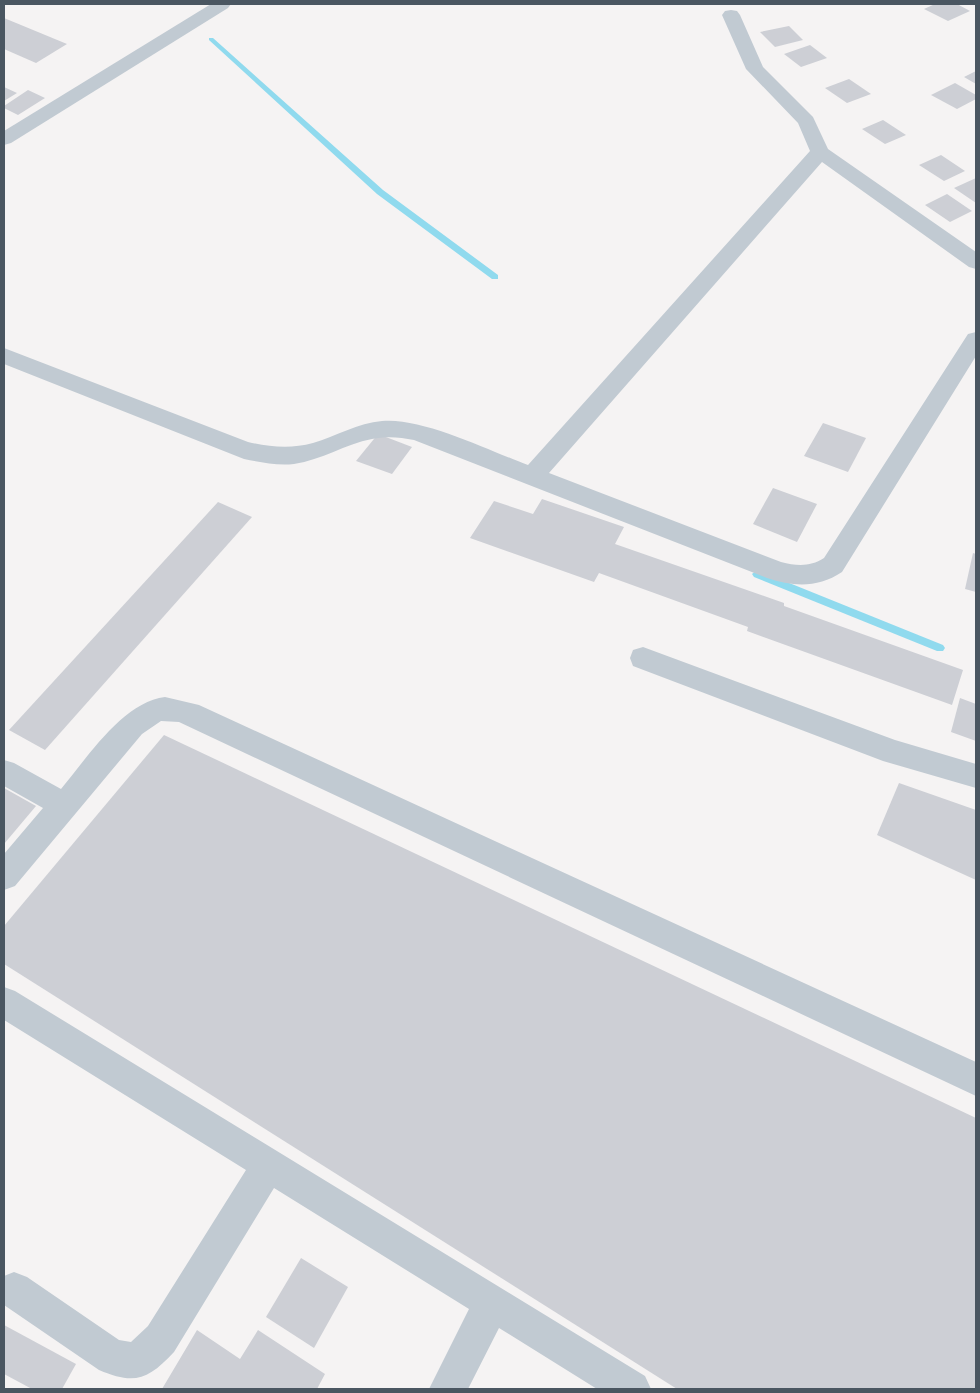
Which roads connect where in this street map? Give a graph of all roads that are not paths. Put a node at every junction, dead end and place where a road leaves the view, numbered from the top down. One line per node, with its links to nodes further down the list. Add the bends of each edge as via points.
1 (222, 4): 3 (street)
2 (731, 15): 4 (street, via 755,69 806,121)
3 (4, 139)
4 (820, 152): 5 (street); 8 (street)
5 (976, 262)
6 (976, 338): 8 (street, via 833,565 822,573 792,576 776,571)
7 (4, 356): 8 (street, via 244,450 268,455 298,455 358,433 396,428 428,435)
8 (532, 477)
9 (643, 658): 11 (street, via 893,752)
10 (4, 772): 12 (street)
11 (976, 776)
12 (64, 805): 13 (street); 15 (street, via 132,726 150,712 168,707 189,713)
13 (4, 876)
14 (4, 1002): 16 (street)
15 (976, 1079)
16 (269, 1165): 17 (street, via 160,1339 147,1354 133,1361 112,1357); 18 (street)
17 (14, 1290)
18 (492, 1303): 19 (street); 20 (street)
19 (448, 1389)
20 (632, 1389)

